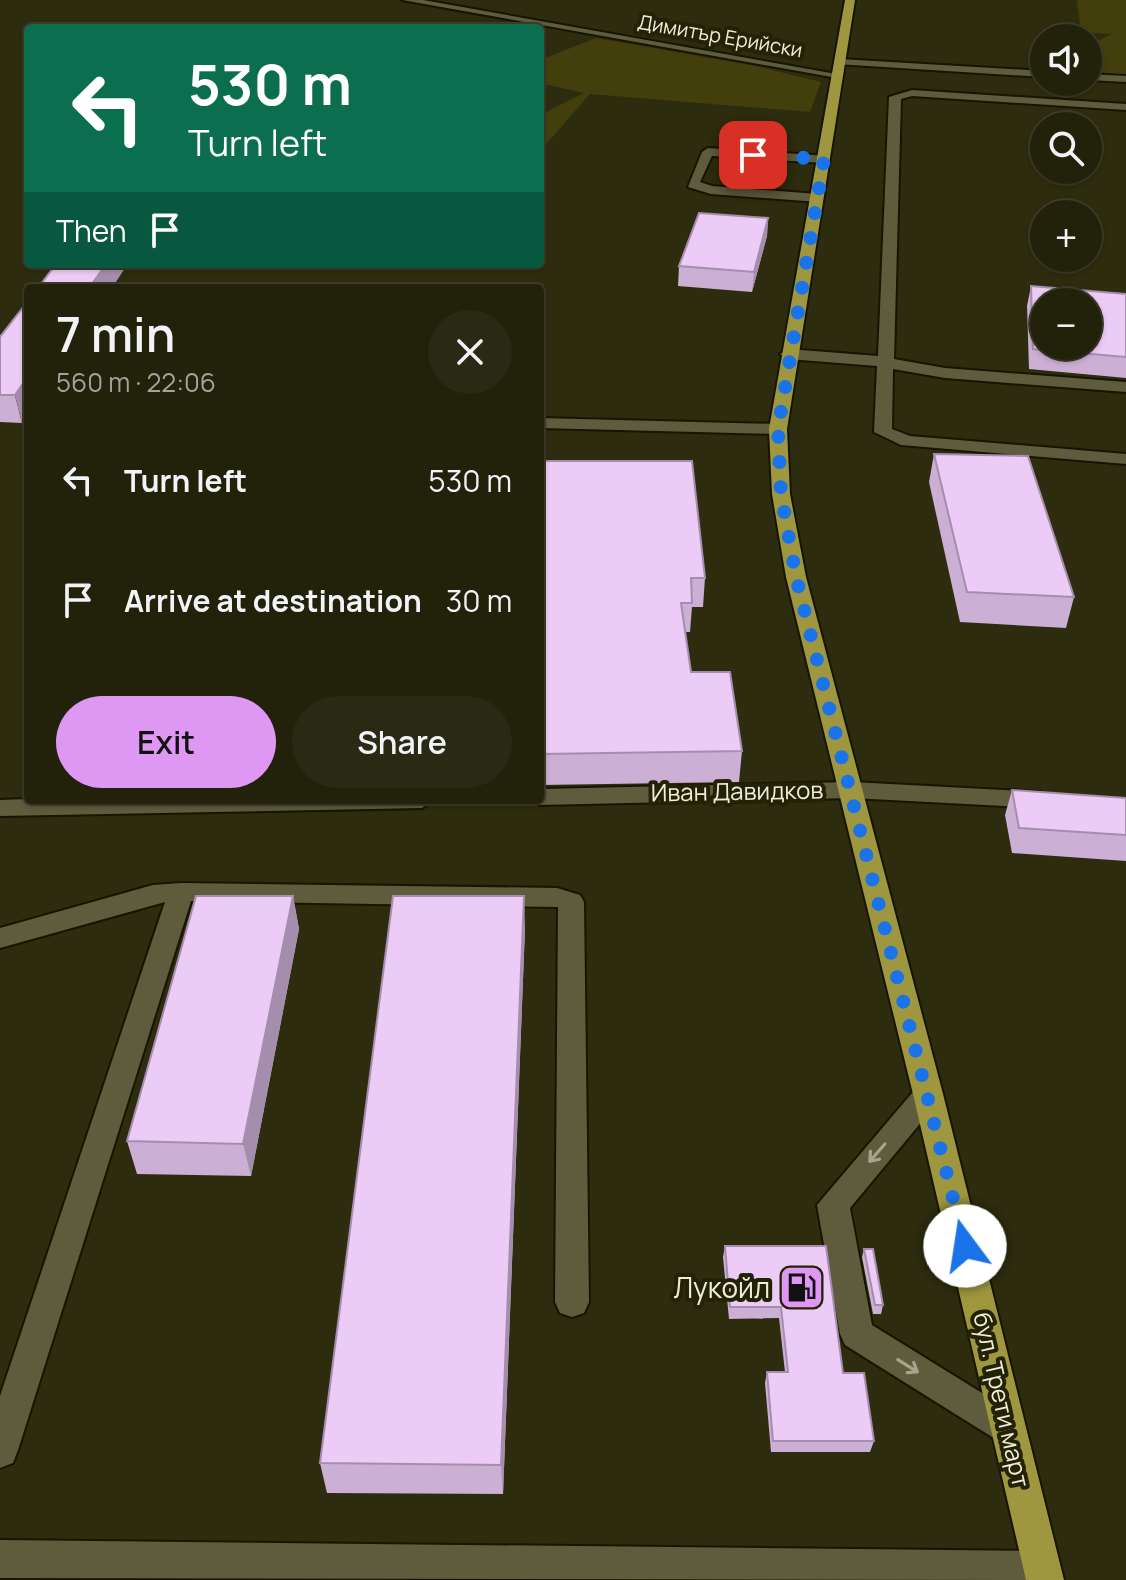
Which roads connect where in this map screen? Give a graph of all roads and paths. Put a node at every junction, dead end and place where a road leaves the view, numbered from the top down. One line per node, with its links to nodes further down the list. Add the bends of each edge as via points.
1 (407, 0): 3 (street, Димитър Ерийски)
2 (850, 0): 7 (main road, бул. Трети март)
3 (543, 24)
4 (544, 24): 6 (street, Димитър Ерийски)
5 (627, 30): 6 (street, via 742,50)
6 (742, 59): 7 (street, Димитър Ерийски)
7 (839, 69): 8 (street, Димитър Ерийски); 12 (main road, бул. Трети март)
8 (1030, 74)
9 (1102, 78): 10 (street)
10 (1126, 79)
11 (1126, 107): 15 (street, via 912,93 895,97)
12 (824, 159): 13 (main road, бул. Трети март); 13 (street, via 708,152 693,184)
13 (818, 198): 14 (main road, бул. Трети март)
14 (788, 354): 15 (street); 18 (main road, бул. Трети март)
15 (884, 361): 16 (street, via 945,373); 19 (street, via 883,432 891,437)
16 (1126, 387)
17 (544, 423): 18 (street)
18 (778, 429): 20 (main road, бул. Трети март, via 781,494 796,577)
19 (1126, 459)
20 (852, 790): 21 (street, Иван Давидков); 22 (street, Иван Давидков); 27 (main road, бул. Трети март)
21 (544, 797)
22 (1065, 801)
23 (211, 804): 24 (street)
24 (0, 808)
25 (181, 892): 26 (street, via 153,894); 28 (street, via 557,897 571,902); 30 (street)
26 (0, 938)
27 (928, 1094): 29 (main road, бул. Трети март); 29 (street, one-way to 29, via 833,1205 857,1334)
28 (572, 1302)
29 (1008, 1429): 32 (main road, бул. Трети март)
30 (0, 1450)
31 (0, 1559): 32 (street)
32 (1044, 1575)

